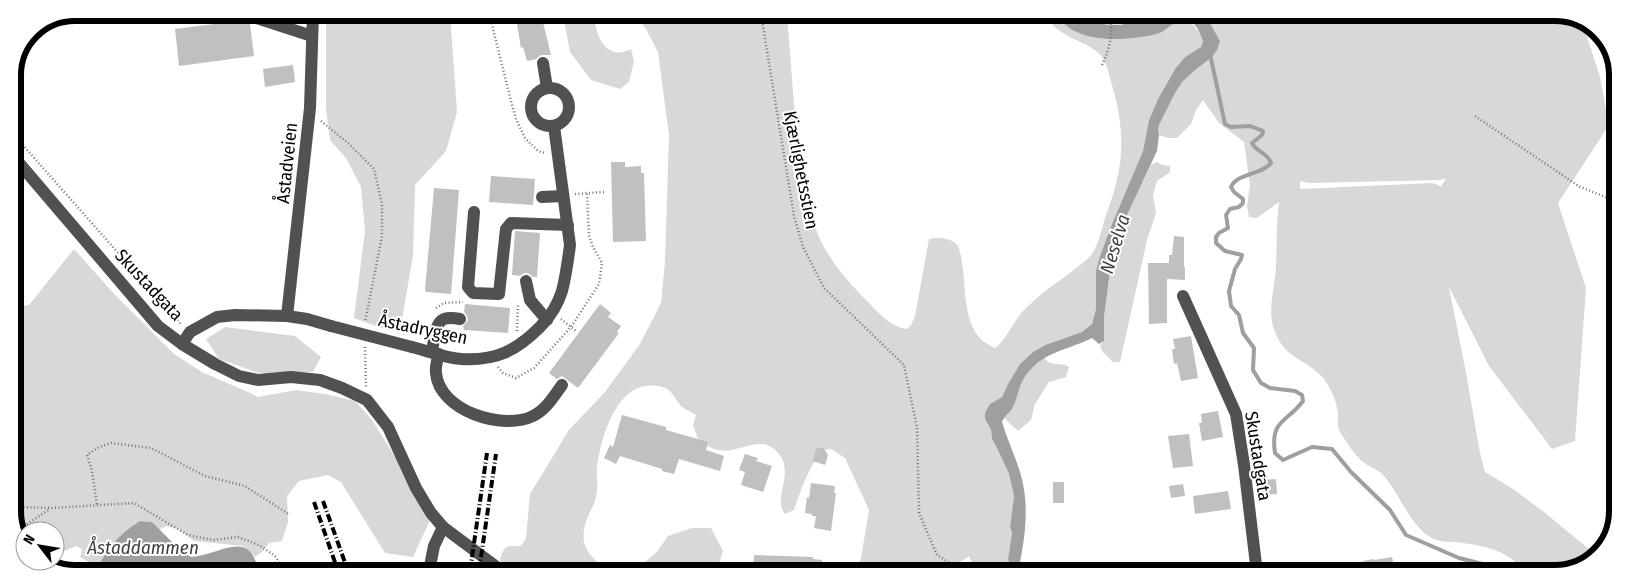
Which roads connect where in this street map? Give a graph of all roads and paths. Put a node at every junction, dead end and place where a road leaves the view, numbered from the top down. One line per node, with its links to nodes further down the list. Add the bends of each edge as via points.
1 (266, 21): 6 (street)
2 (313, 21): 6 (street, Åstadveien)
3 (491, 21): 14 (path, via 511,102 525,138 538,151)
4 (762, 21): 46 (path, Kjærlighetsstien, via 794,216 804,247 824,288 904,365 917,428 919,513 937,555)
5 (1111, 21): 8 (path, via 1111,42)
6 (312, 36): 10 (street, Åstadveien)
7 (543, 64): 9 (street)
8 (1102, 65)
9 (547, 88): 12 (street, via 562,92 569,102 569,112 562,122); 12 (street, via 534,96 532,114 537,121)
10 (310, 108): 25 (street, Åstadveien); 28 (path, via 324,125 374,169 382,204 382,236)
11 (1475, 116): 19 (path, via 1580,187)
12 (554, 126): 14 (street, Åstadryggen)
13 (21, 143): 30 (path)
14 (558, 157): 17 (street, Åstadryggen)
15 (21, 165): 32 (street, Skustadgata, via 158,326)
16 (605, 192): 17 (path)
17 (564, 196): 18 (street); 21 (street, Åstadryggen)
18 (542, 197)
19 (1609, 198)
20 (474, 212): 23 (street, via 468,288 473,293)
21 (568, 225): 23 (street, via 514,222 508,225); 26 (street, Åstadryggen, via 568,264 562,292)
22 (526, 280): 26 (street, via 530,300)
23 (500, 294): 33 (path, via 519,298)
24 (1183, 296): 47 (street, Skustadgata, via 1236,414)
25 (287, 316): 30 (street, Åstadryggen, via 217,317); 34 (street, Åstadryggen, bridge)
26 (550, 316): 29 (path); 33 (street, Åstadryggen)
27 (460, 319): 34 (street, via 448,318 438,323)
28 (365, 323)
29 (576, 331)
30 (190, 332): 32 (street, Åstadryggen)
31 (365, 342): 36 (path)
32 (182, 344): 36 (street, Skustadgata, via 239,376 258,380 291,377 320,380)
33 (516, 348): 34 (street, Åstadryggen, via 491,357 460,359)
34 (436, 353): 35 (street, via 436,375 442,389 470,414 503,421 533,416 544,409)
35 (562, 385)
36 (367, 400): 42 (street, Skustadgata, via 388,427 416,488)
37 (97, 504): 39 (path); 40 (path, via 87,456 111,443 151,448 205,476 245,486); 43 (path, via 134,502 188,535 213,540 238,537 259,545 275,556)
38 (21, 507): 39 (path)
39 (51, 508): 41 (path)
40 (290, 515)
41 (32, 521)
42 (444, 527): 44 (street, via 434,546); 45 (street, Skustadgata)
43 (280, 565)
44 (430, 565)
45 (494, 565)
46 (953, 565)
47 (1256, 565)

